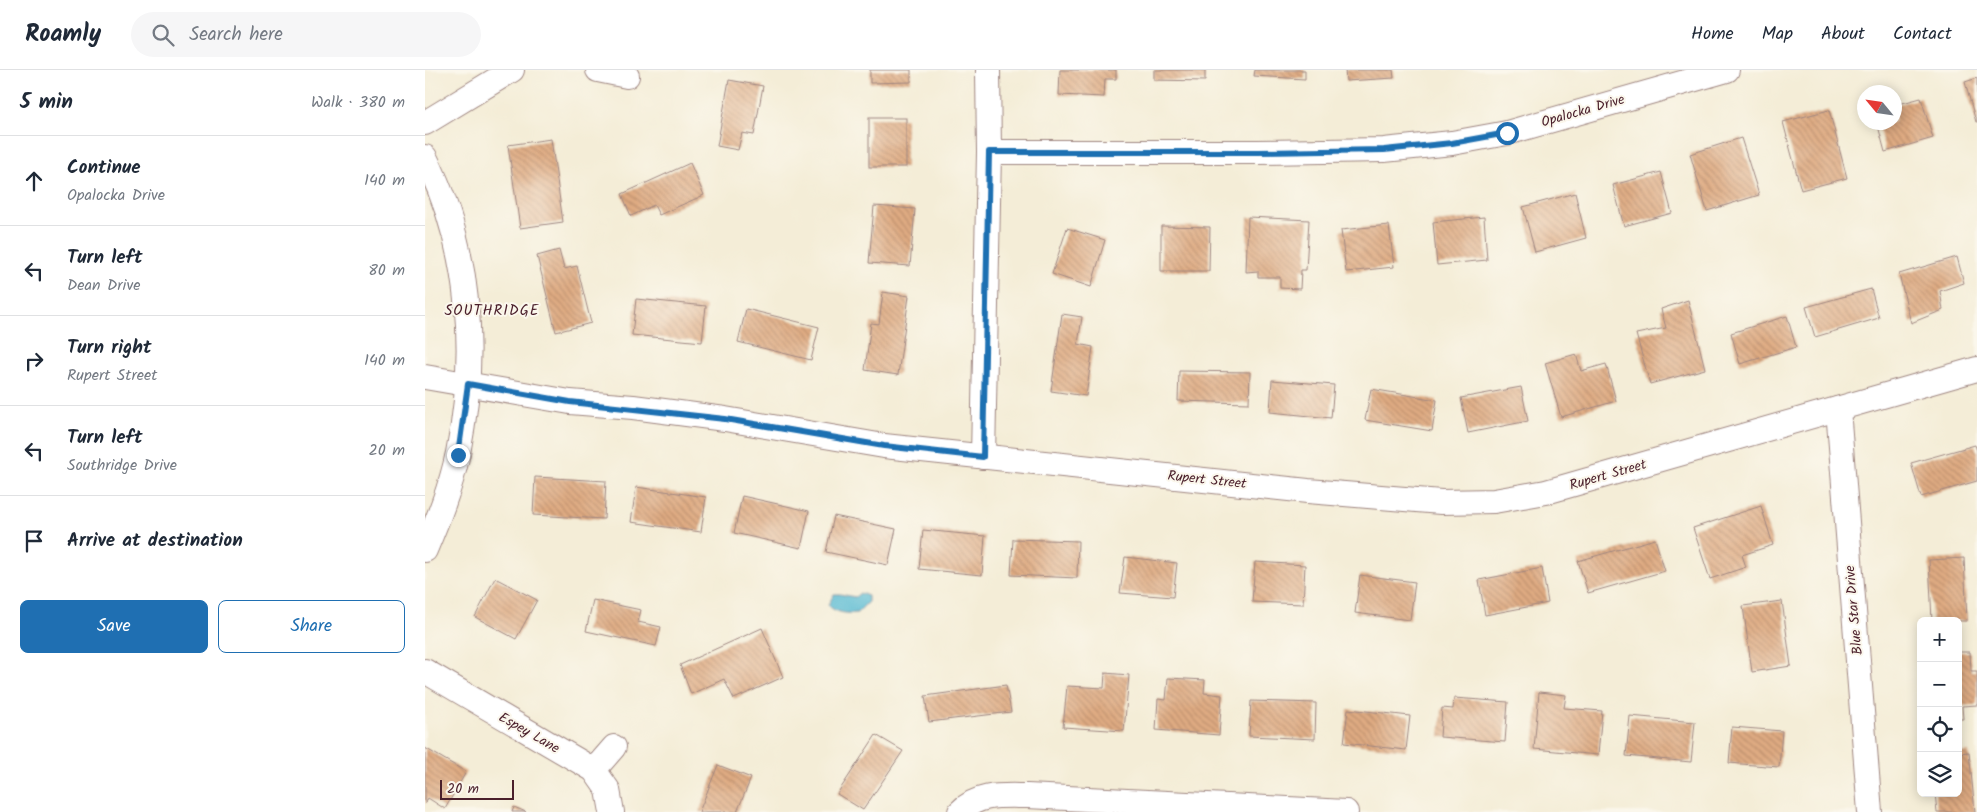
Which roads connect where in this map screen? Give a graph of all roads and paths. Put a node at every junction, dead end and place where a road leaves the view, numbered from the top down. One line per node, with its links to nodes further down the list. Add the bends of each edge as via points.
1 (512, 70): 6 (street)
2 (598, 70): 5 (street)
3 (988, 70): 7 (street)
4 (1727, 70): 7 (street, Opalocka Drive, via 1507,133 1452,143 1384,150)
5 (627, 76)
6 (425, 123)
7 (989, 152): 13 (street)
8 (425, 157): 11 (street, via 436,178 452,227 464,278 469,332)
9 (1977, 369): 12 (street, Rupert Street)
10 (425, 377): 11 (street, Rupert Street)
11 (468, 384): 13 (street, Rupert Street, via 570,402 715,418 884,446); 14 (street, via 458,455 443,507)
12 (1838, 408): 13 (street, Rupert Street, via 1546,492 1494,500 1441,502); 21 (street, Blue Star Drive)
13 (983, 457)
14 (425, 550)
15 (425, 671): 17 (street, Espey Lane)
16 (614, 747): 17 (street)
17 (594, 770): 18 (street, Espey Lane, via 608,790)
18 (612, 812)
19 (960, 812): 20 (street, via 983,797 1027,796)
20 (1346, 812)
21 (1870, 812)

